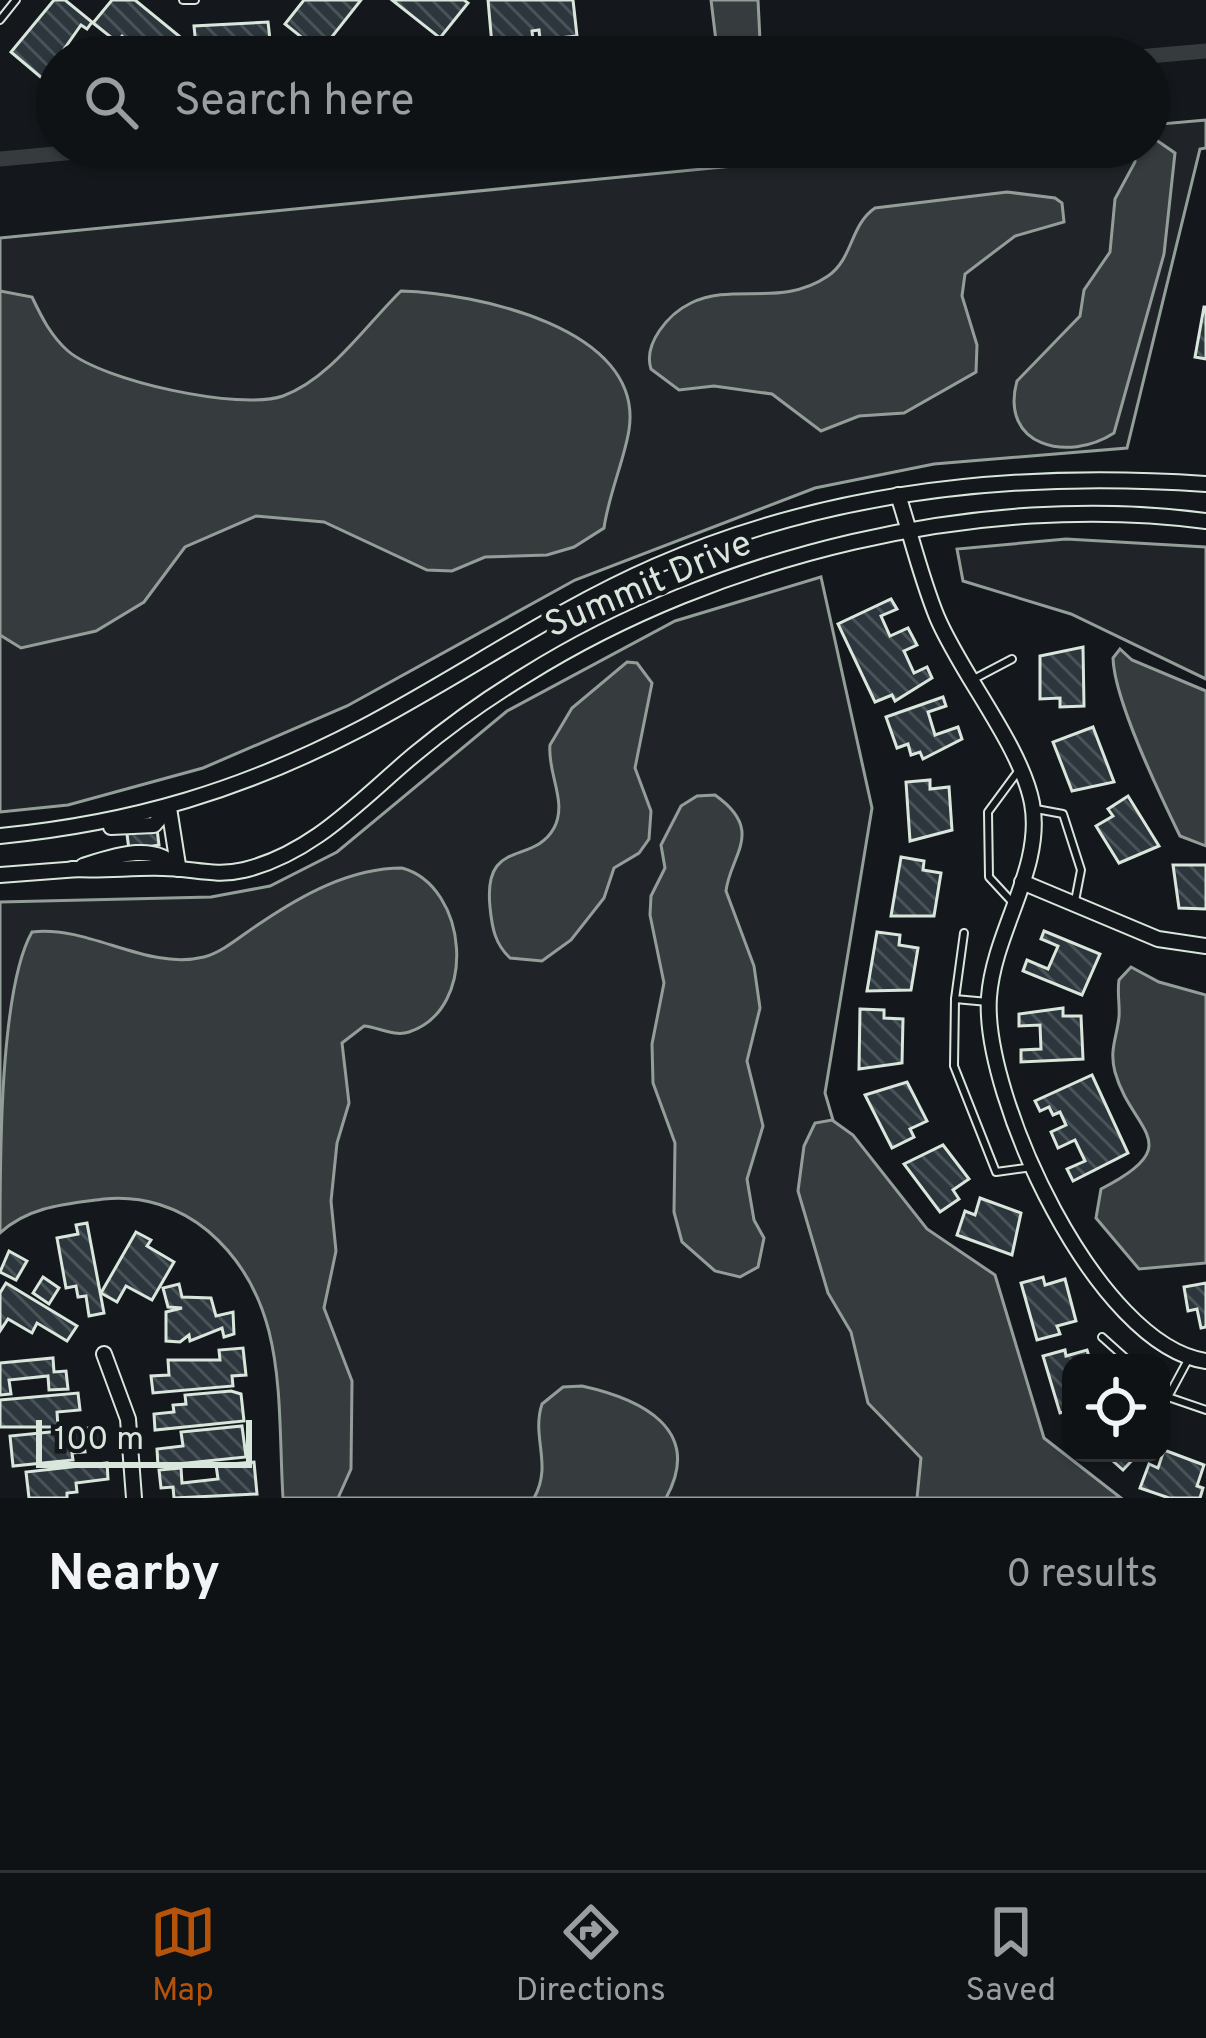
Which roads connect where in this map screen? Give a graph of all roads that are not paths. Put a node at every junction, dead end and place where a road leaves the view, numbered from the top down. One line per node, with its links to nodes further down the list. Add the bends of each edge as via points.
1 (16, 0): 4 (lane)
2 (183, 0): 3 (lane)
3 (195, 0)
4 (0, 20)
5 (1206, 484): 6 (street, Summit Drive, via 1090,478)
6 (898, 495): 8 (street); 12 (street, Summit Drive, via 785,521 658,565 359,730)
7 (1206, 521): 8 (street, Summit Drive, via 1064,518)
8 (910, 531): 10 (street); 15 (street, Summit Drive, via 740,574 639,615 491,698 294,850 218,874)
9 (1012, 658): 10 (lane)
10 (970, 681): 11 (street)
11 (1019, 770): 13 (street); 18 (lane, via 988,812 989,877)
12 (170, 808): 14 (street, Summit Drive); 15 (street)
13 (1032, 809): 17 (street); 19 (lane, via 1063,814 1081,870)
14 (0, 836)
15 (178, 870): 16 (street, Summit Drive, via 153,861)
16 (0, 875)
17 (1022, 882): 18 (street); 19 (street)
18 (1012, 903): 23 (street)
19 (1074, 905): 21 (street, via 1158,939)
20 (964, 933): 22 (lane)
21 (1206, 946)
22 (955, 999): 23 (lane); 24 (lane, via 954,1066 995,1172)
23 (988, 1002): 24 (street, via 995,1069)
24 (1035, 1167): 28 (street, via 1082,1256 1127,1314)
25 (1102, 1337): 27 (lane)
26 (104, 1354): 33 (street, via 128,1419)
27 (1121, 1354)
28 (1189, 1358): 29 (street); 30 (lane)
29 (1206, 1361)
30 (1170, 1385)
31 (1170, 1396): 32 (lane)
32 (1206, 1410)
33 (134, 1498)

